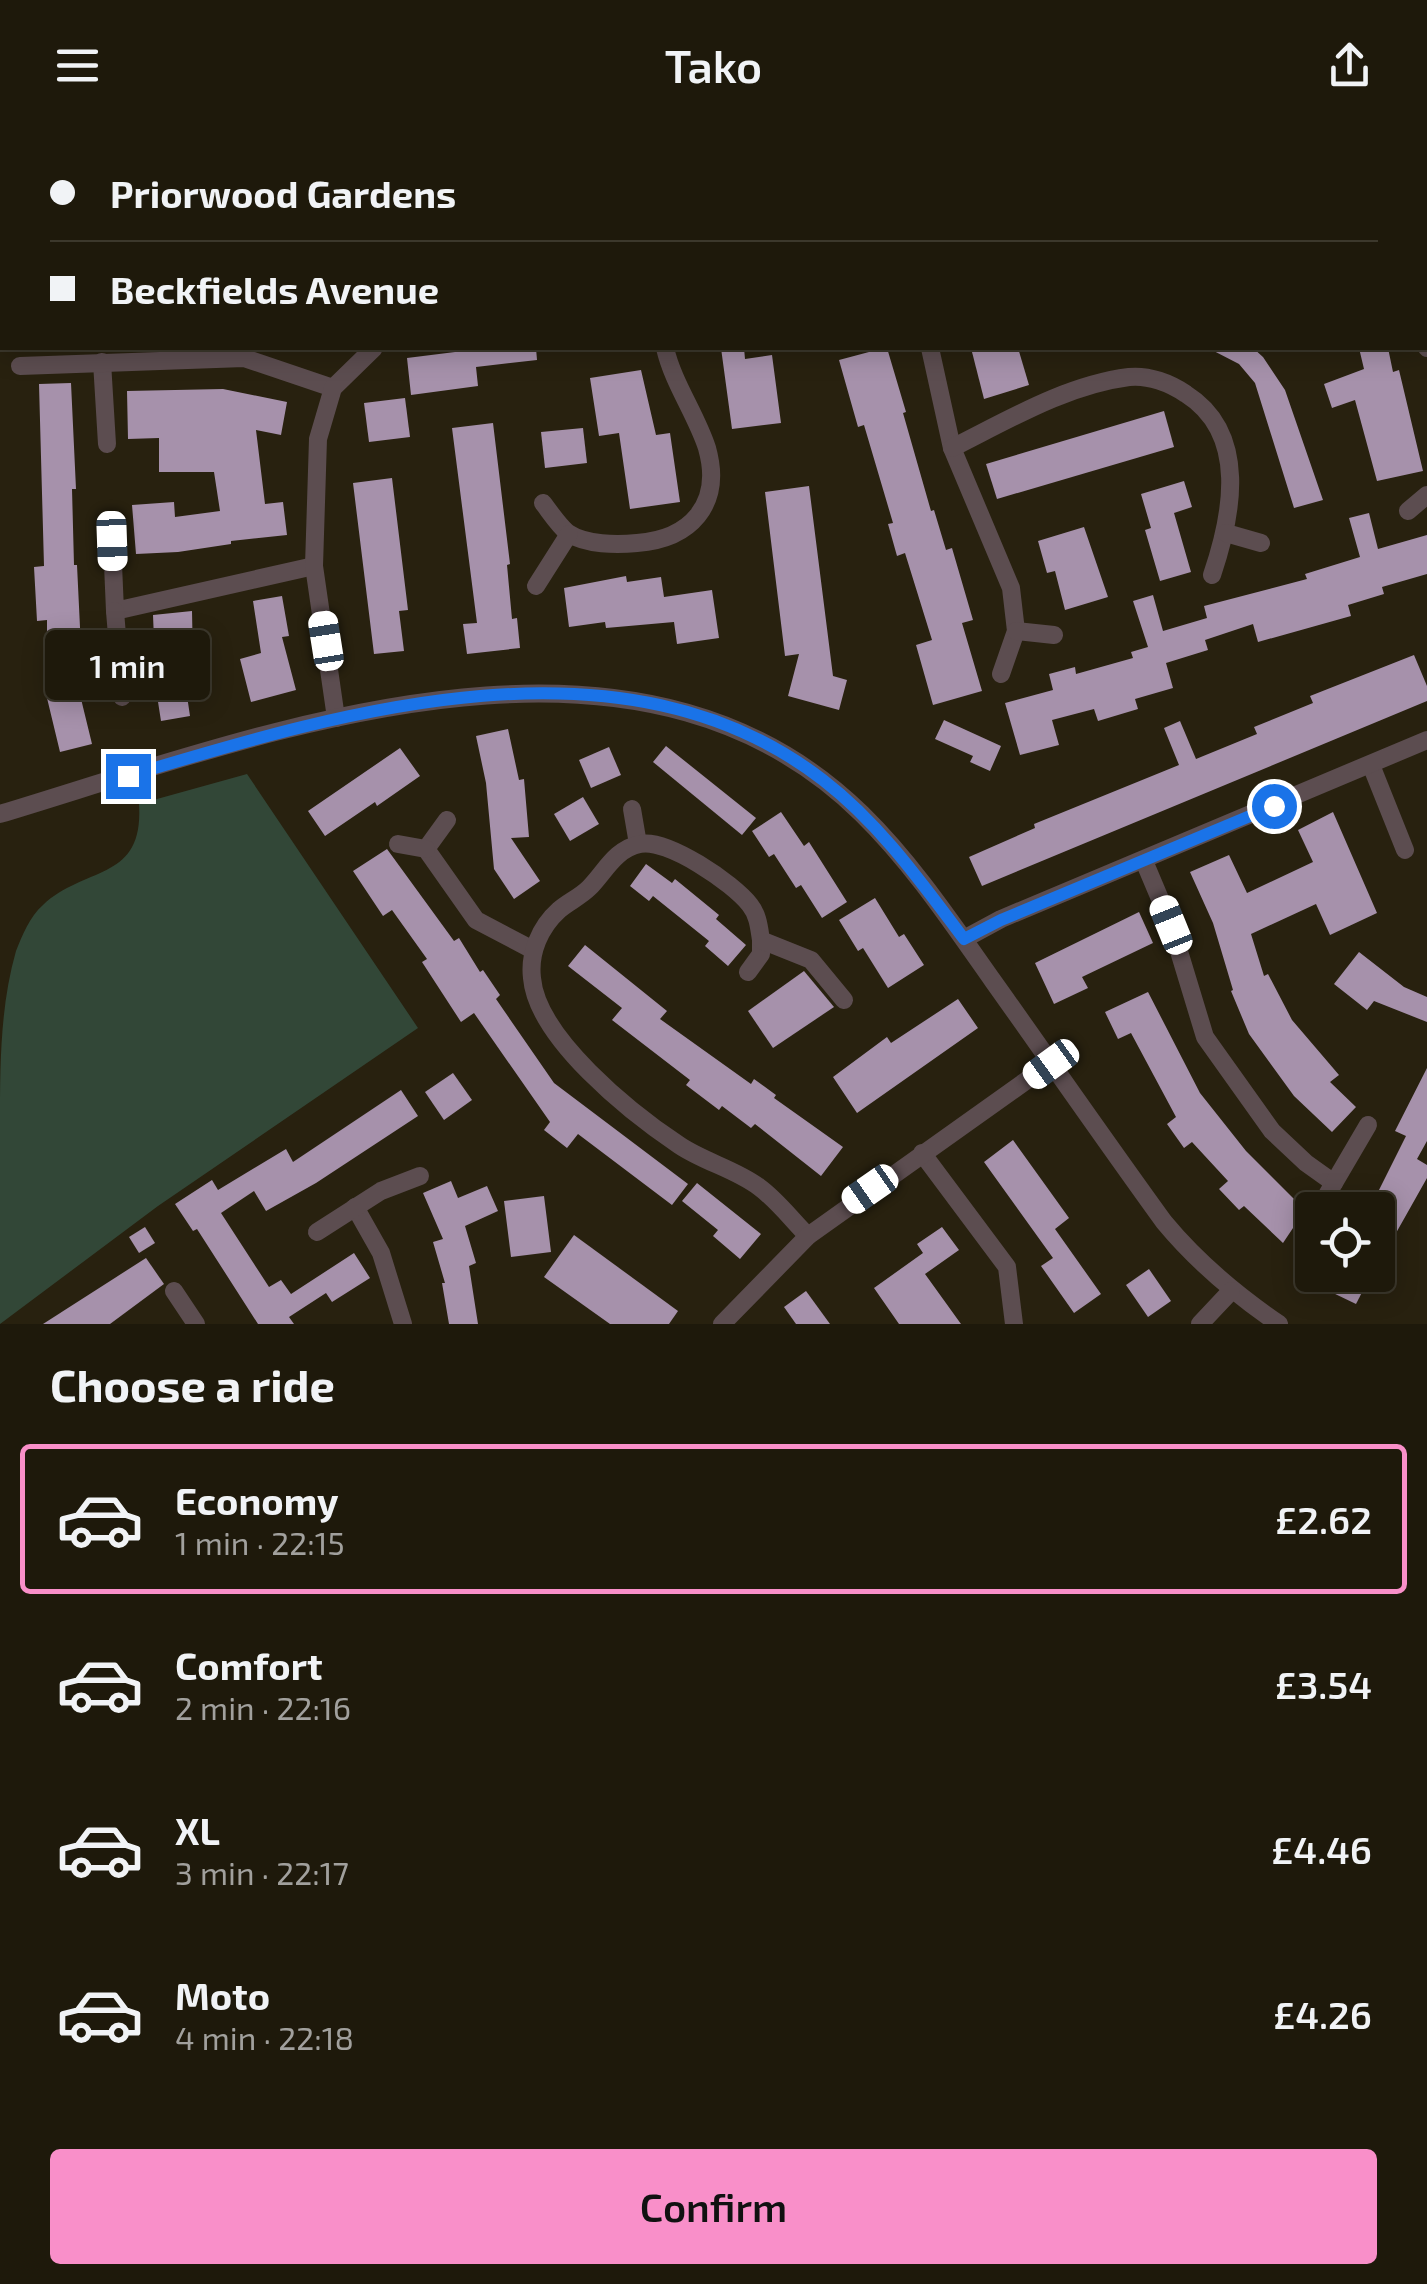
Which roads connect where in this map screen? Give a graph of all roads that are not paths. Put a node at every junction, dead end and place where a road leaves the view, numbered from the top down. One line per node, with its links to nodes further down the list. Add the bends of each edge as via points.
1 (372, 350): 6 (street)
2 (666, 350): 13 (street, via 707,449 709,490 700,514 663,541 614,545)
3 (930, 350): 8 (street)
4 (102, 362): 5 (street); 6 (street, via 244,358); 7 (street)
5 (20, 366)
6 (333, 388): 16 (street, via 318,439)
7 (107, 444)
8 (952, 448): 12 (street, via 1057,396 1132,377 1168,382 1214,418 1219,431 1231,494); 20 (street, via 1012,588)
9 (1427, 495): 11 (street)
10 (542, 504): 13 (street)
11 (1408, 511)
12 (1226, 533): 15 (street); 17 (street)
13 (569, 534): 18 (street)
14 (112, 541): 19 (street)
15 (1261, 543)
16 (314, 566): 19 (street); 24 (street)
17 (1212, 575)
18 (536, 586)
19 (115, 611): 23 (street)
20 (1016, 631): 21 (street); 22 (street)
21 (1054, 635)
22 (1001, 674)
23 (122, 697)
24 (336, 718): 28 (street); 35 (street, via 418,703 564,694 645,702 710,719 821,778 901,856)
25 (1427, 740): 26 (street)
26 (1372, 765): 33 (street); 34 (street)
27 (632, 809): 31 (street)
28 (0, 814)
29 (446, 820): 32 (street)
30 (398, 844): 32 (street)
31 (638, 844): 36 (street, via 671,848 749,903); 37 (street, via 558,911)
32 (426, 849): 37 (street, via 476,920)
33 (1405, 850)
34 (1144, 861): 35 (street); 44 (street, via 1204,1037 1272,1130)
35 (964, 939): 40 (street)
36 (761, 940): 38 (street, via 761,954); 39 (street, via 811,960)
37 (533, 950): 48 (street, via 535,998 587,1071 680,1146 762,1189)
38 (748, 972)
39 (844, 1000)
40 (1051, 1064): 42 (street); 50 (street, via 1164,1222)
41 (1368, 1125): 44 (street)
42 (922, 1153): 48 (street); 54 (street, via 1007,1267)
43 (420, 1176): 46 (street)
44 (1334, 1184): 45 (street)
45 (1329, 1192)
46 (355, 1208): 47 (street); 52 (street, via 381,1254)
47 (317, 1232)
48 (808, 1236): 53 (street)
49 (174, 1290): 51 (street)
50 (1231, 1292): 55 (street); 56 (street)
51 (196, 1324)
52 (403, 1324)
53 (722, 1324)
54 (1014, 1324)
55 (1200, 1324)
56 (1279, 1324)

